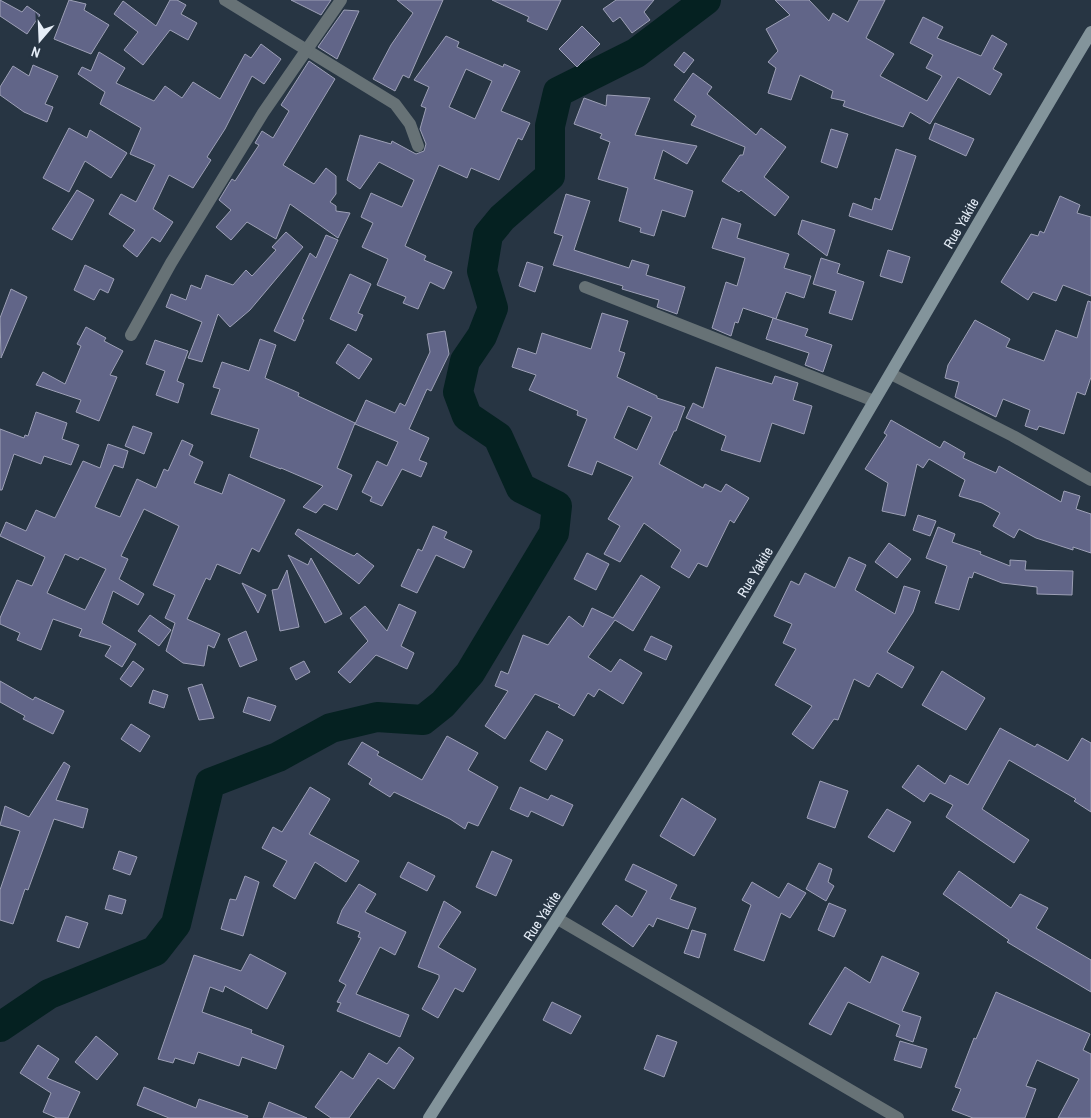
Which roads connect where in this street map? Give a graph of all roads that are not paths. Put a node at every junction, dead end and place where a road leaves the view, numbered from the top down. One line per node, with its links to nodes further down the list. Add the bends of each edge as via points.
1 (225, 0): 4 (street)
2 (340, 0): 4 (street)
3 (1091, 32): 8 (main road, Rue Yakite)
4 (306, 48): 5 (street, via 395,104 410,124); 7 (street, via 182,245)
5 (418, 146)
6 (585, 287): 9 (street)
7 (131, 335)
8 (891, 374): 9 (main road, Rue Yakite); 10 (street)
9 (874, 401): 11 (main road, Rue Yakite, via 711,675)
10 (1091, 480)
11 (558, 919): 12 (main road, Rue Yakite); 13 (street)
12 (430, 1118)
13 (898, 1118)

